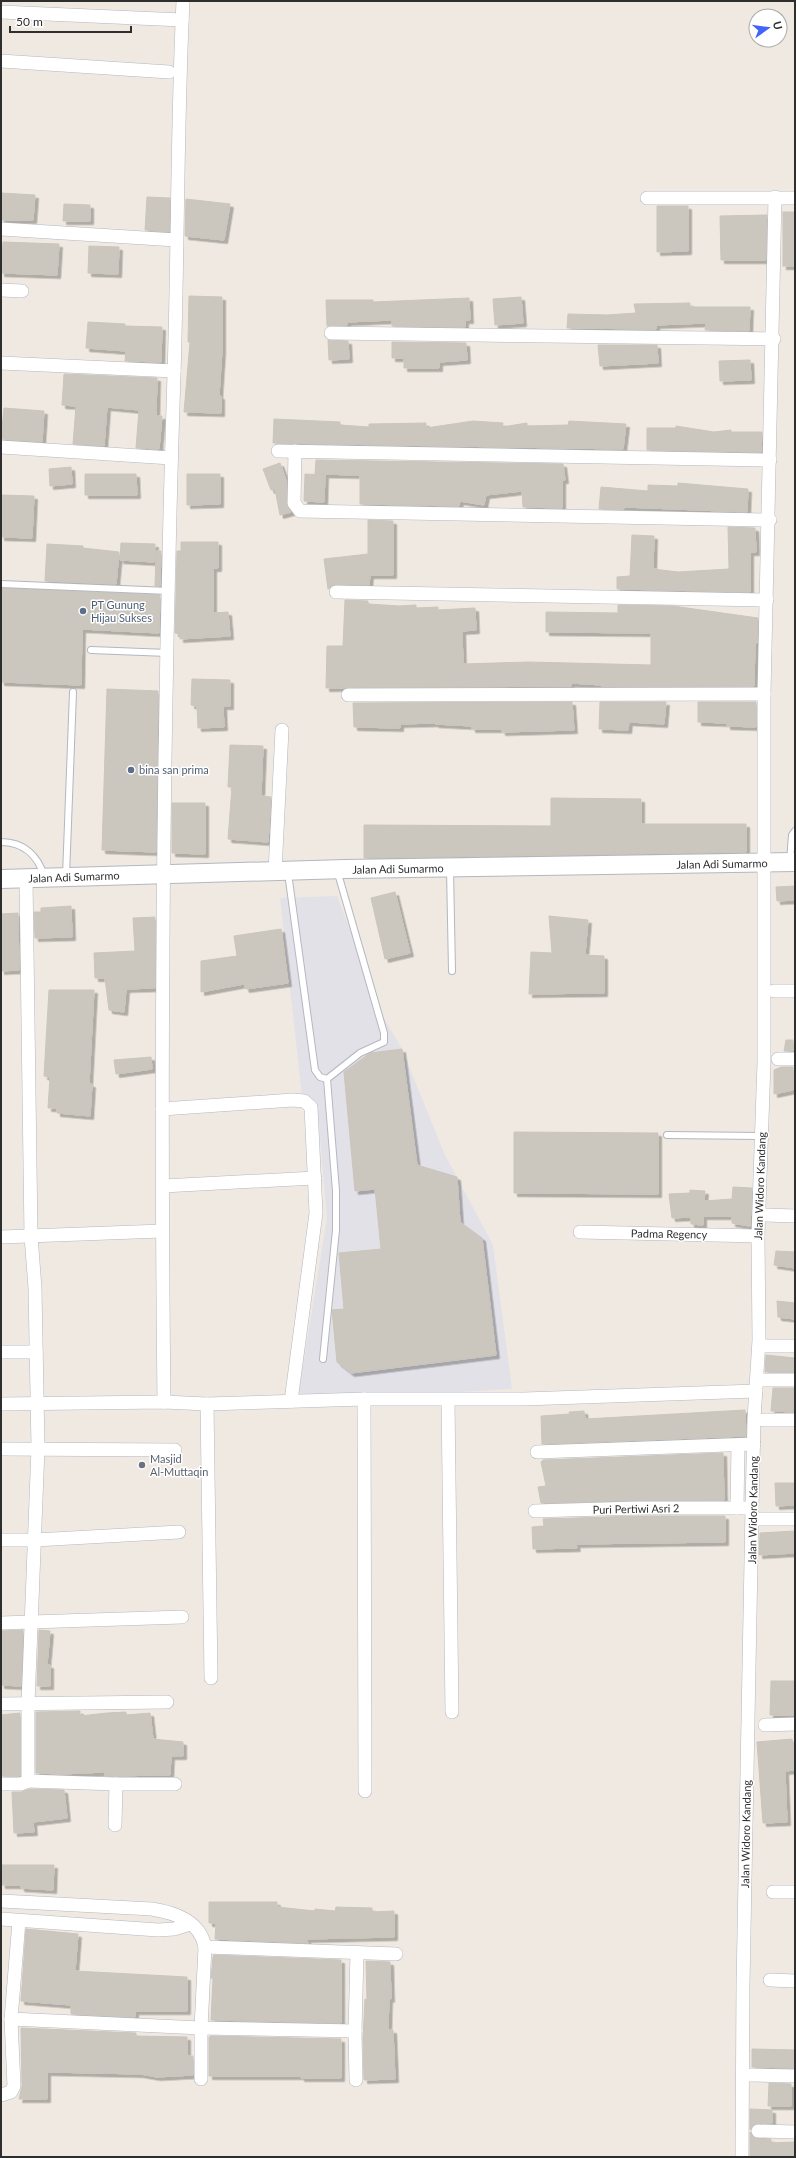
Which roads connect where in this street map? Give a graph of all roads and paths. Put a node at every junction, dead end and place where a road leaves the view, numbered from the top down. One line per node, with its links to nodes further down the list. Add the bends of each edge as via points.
1 (184, 1): 3 (street)
2 (1, 12): 3 (street)
3 (182, 20): 10 (street)
4 (1, 61): 5 (street)
5 (169, 72)
6 (776, 197): 7 (street); 8 (street); 14 (street, Jalan Widoro Kandang)
7 (647, 198)
8 (795, 198)
9 (1, 229): 10 (street)
10 (176, 240): 16 (street)
11 (1, 290): 12 (street)
12 (22, 292)
13 (331, 333): 14 (street)
14 (774, 339): 21 (street, Jalan Widoro Kandang)
15 (1, 363): 16 (street)
16 (174, 371): 20 (street)
17 (1, 447): 20 (street)
18 (278, 451): 19 (street)
19 (294, 451): 21 (street); 22 (street, via 294,503 300,511)
20 (171, 458): 24 (street)
21 (770, 460): 22 (street, Jalan Widoro Kandang)
22 (770, 520): 26 (street, Jalan Widoro Kandang)
23 (1, 584): 24 (lane)
24 (169, 591): 28 (street)
25 (336, 592): 26 (street)
26 (768, 600): 30 (street, Jalan Widoro Kandang)
27 (91, 650): 28 (lane)
28 (168, 653): 40 (street)
29 (73, 692): 41 (lane)
30 (764, 694): 31 (street); 36 (street, Jalan Widoro Kandang)
31 (348, 695)
32 (282, 730): 39 (street)
33 (795, 831): 35 (lane, via 792,836)
34 (1, 842): 43 (lane, via 29,850 37,857)
35 (793, 862): 36 (main road, Jalan Adi Sumarmo)
36 (763, 863): 37 (main road, Jalan Adi Sumarmo); 53 (street, Jalan Widoro Kandang, via 765,998)
37 (450, 868): 38 (main road, Jalan Adi Sumarmo); 45 (lane)
38 (348, 869): 39 (main road, Jalan Adi Sumarmo); 50 (lane, via 384,1042 360,1053)
39 (281, 872): 40 (main road, Jalan Adi Sumarmo); 50 (lane, via 315,1070 320,1077)
40 (164, 875): 41 (main road, Jalan Adi Sumarmo); 51 (street)
41 (65, 877): 43 (main road, Jalan Adi Sumarmo)
42 (26, 878): 43 (main road, Jalan Adi Sumarmo); 44 (main road, Jalan Adi Sumarmo); 60 (street)
43 (44, 878)
44 (1, 879)
45 (452, 971)
46 (774, 991): 47 (street)
47 (795, 991)
48 (778, 1058): 49 (street)
49 (795, 1059)
50 (327, 1079): 67 (lane, via 336,1192 336,1230)
51 (162, 1109): 54 (street, via 304,1100 311,1107); 55 (street)
52 (667, 1135): 53 (lane)
53 (762, 1136): 61 (street, Jalan Widoro Kandang)
54 (315, 1178): 55 (street); 72 (street, via 316,1213)
55 (163, 1186): 58 (street)
56 (766, 1215): 57 (street)
57 (795, 1216)
58 (162, 1231): 60 (street); 74 (street)
59 (580, 1232): 61 (street, Padma Regency)
60 (31, 1236): 62 (street); 66 (street)
61 (758, 1236): 69 (street, Jalan Widoro Kandang, via 759,1340)
62 (1, 1238)
63 (764, 1346): 64 (street)
64 (795, 1346)
65 (1, 1352): 66 (street)
66 (36, 1352): 73 (street)
67 (323, 1359)
68 (795, 1380): 69 (street)
69 (756, 1386): 71 (street, via 524,1399); 79 (street, Jalan Widoro Kandang)
70 (364, 1399): 71 (street); 72 (street); 106 (street)
71 (448, 1400): 99 (street)
72 (291, 1401): 76 (street)
73 (38, 1402): 74 (street); 75 (street); 81 (street)
74 (164, 1402): 76 (street)
75 (1, 1404)
76 (207, 1404): 95 (street)
77 (763, 1420): 78 (street)
78 (795, 1420)
79 (754, 1444): 80 (street); 87 (street, Jalan Widoro Kandang)
80 (738, 1445): 84 (street); 85 (street)
81 (38, 1448): 82 (street); 83 (street); 91 (street)
82 (1, 1449)
83 (175, 1450)
84 (537, 1452)
85 (737, 1508): 86 (street, Puri Pertiwi Asri 2); 87 (street, Puri Pertiwi Asri 2)
86 (535, 1511)
87 (755, 1513): 88 (street, Puri Pertiwi Asri 2); 131 (street, Jalan Widoro Kandang, via 743,1984)
88 (795, 1519)
89 (179, 1532): 91 (street)
90 (1, 1540): 91 (street)
91 (35, 1540): 94 (street)
92 (182, 1617): 94 (street)
93 (1, 1623): 94 (street)
94 (32, 1623): 98 (street)
95 (211, 1678)
96 (167, 1702): 98 (street)
97 (1, 1704): 98 (street)
98 (28, 1704): 102 (street)
99 (452, 1712)
100 (795, 1724): 101 (street)
101 (765, 1725)
102 (28, 1781): 103 (street, via 21,1784); 104 (street)
103 (1, 1784)
104 (116, 1784): 105 (street); 107 (street)
105 (175, 1784)
106 (365, 1791)
107 (115, 1825)
108 (773, 1892): 109 (street)
109 (795, 1892)
110 (1, 1901): 111 (street)
111 (75, 1905): 114 (street); 115 (street, via 167,1911)
112 (1, 1920): 113 (street)
113 (19, 1921): 114 (street); 121 (street)
114 (73, 1924): 115 (street, via 158,1930)
115 (190, 1924): 116 (street, via 198,1928)
116 (205, 1947): 117 (street); 122 (street)
117 (357, 1953): 118 (street); 123 (street)
118 (396, 1954)
119 (770, 1980): 120 (street)
120 (795, 1981)
121 (11, 2019): 122 (street); 128 (street, via 14,2086 11,2092)
122 (201, 2028): 123 (street); 126 (street)
123 (355, 2031): 127 (street)
124 (749, 2075): 125 (street)
125 (795, 2076)
126 (201, 2079)
127 (356, 2080)
128 (1, 2095)
129 (758, 2131): 130 (street)
130 (795, 2132)
131 (742, 2157)

